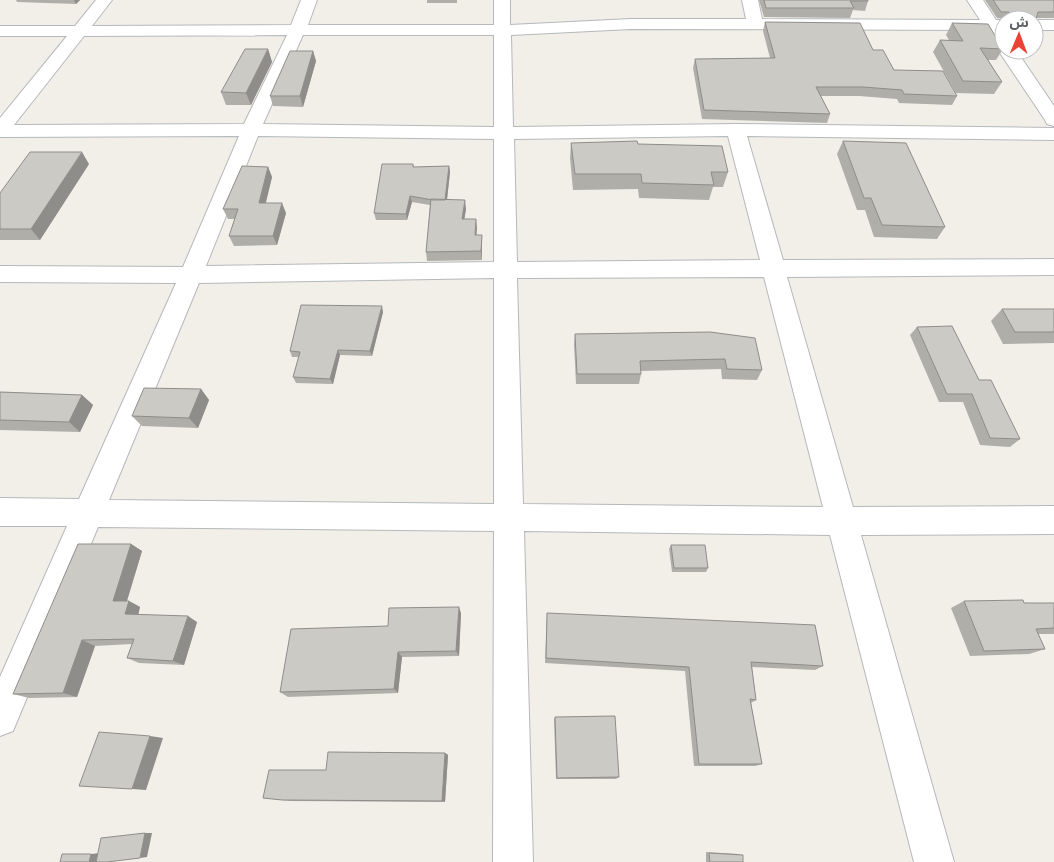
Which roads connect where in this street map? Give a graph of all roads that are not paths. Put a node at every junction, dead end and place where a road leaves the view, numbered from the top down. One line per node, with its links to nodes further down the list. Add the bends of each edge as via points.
1 (104, 0): 10 (street)
2 (308, 0): 9 (street)
3 (502, 0): 11 (street)
4 (750, 0): 7 (street)
5 (975, 0): 6 (street)
6 (994, 21)
7 (755, 25): 8 (street); 11 (street, via 631,24)
8 (994, 25)
9 (298, 29): 10 (street); 11 (street); 16 (street)
10 (79, 30): 12 (street); 15 (street)
11 (503, 30): 18 (street)
12 (0, 31)
13 (1014, 60): 14 (street)
14 (1054, 120)
15 (0, 130): 16 (street)
16 (251, 130): 18 (street); 24 (street)
17 (736, 130): 18 (street); 19 (street); 21 (street)
18 (505, 133): 22 (street)
19 (1054, 134)
20 (1054, 267): 21 (street)
21 (773, 268): 22 (street); 29 (street)
22 (507, 270): 24 (street); 27 (street)
23 (0, 274): 24 (street)
24 (191, 275): 26 (street)
25 (0, 512): 26 (street)
26 (89, 512): 27 (street); 30 (street)
27 (508, 518): 29 (street); 31 (street)
28 (1054, 520): 29 (street)
29 (842, 521): 32 (street)
30 (0, 718)
31 (513, 862)
32 (934, 862)

